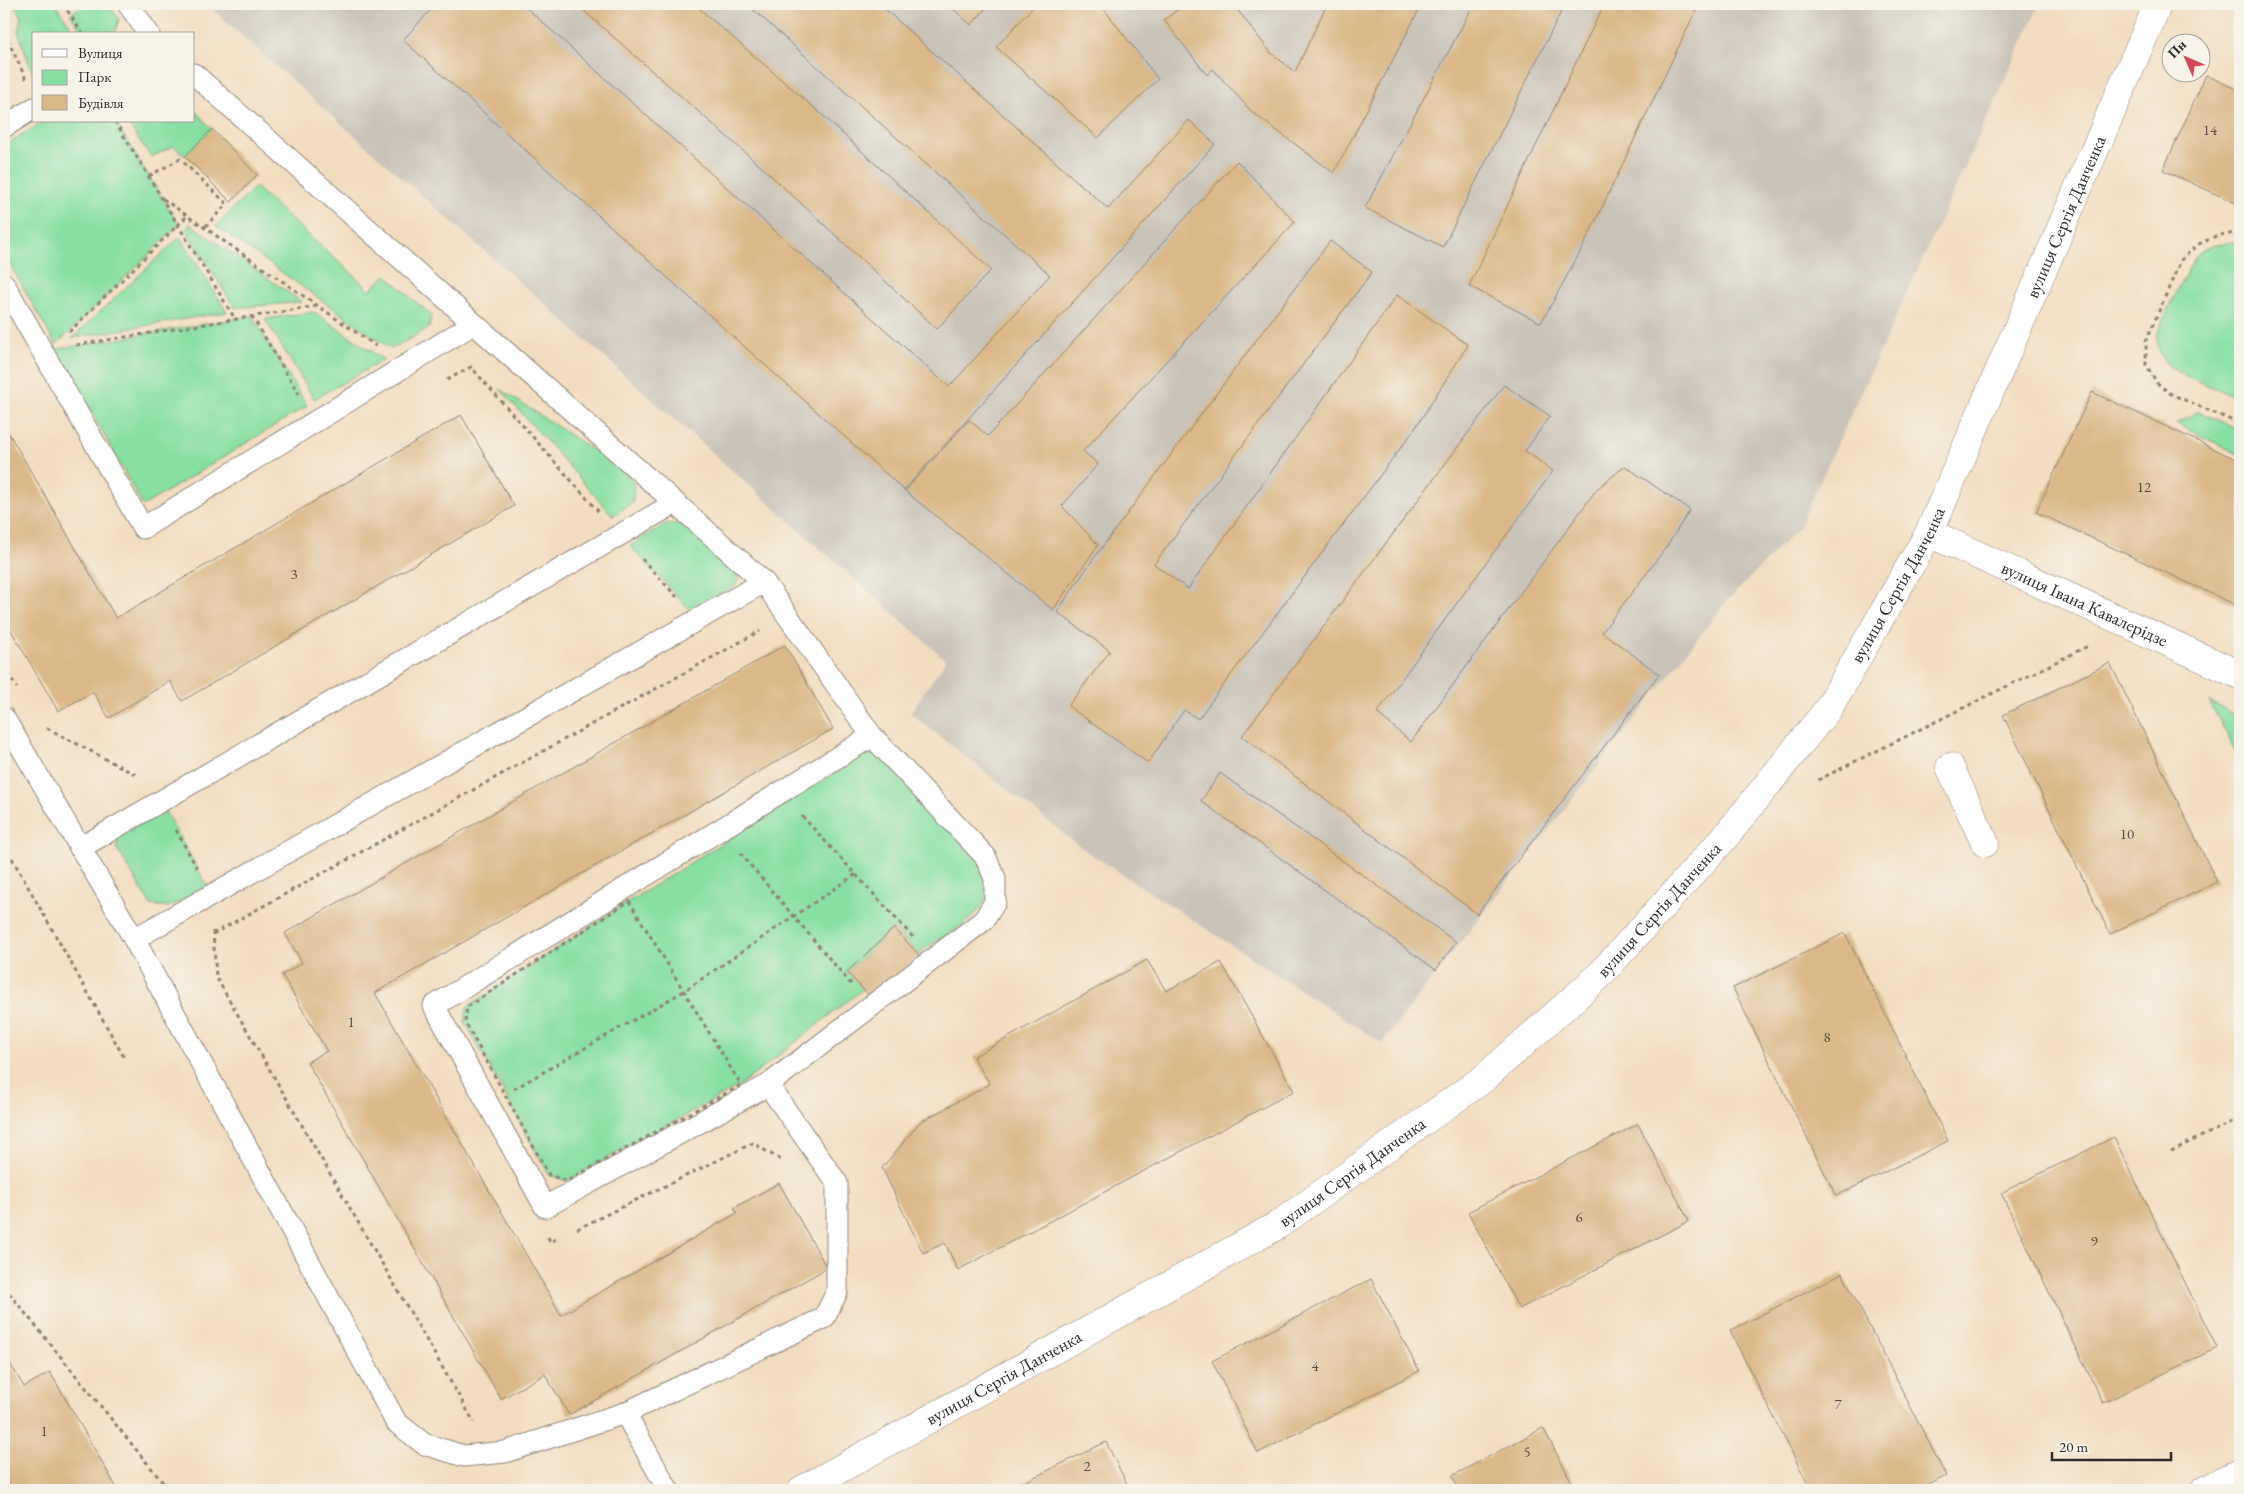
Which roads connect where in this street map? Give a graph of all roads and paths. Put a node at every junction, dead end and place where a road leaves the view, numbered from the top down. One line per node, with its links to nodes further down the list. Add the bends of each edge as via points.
1 (63, 4): 5 (path)
2 (128, 4): 6 (lane)
3 (2158, 4): 31 (street, вулиця Сергія Данченка)
4 (4, 32): 8 (path)
5 (83, 32)
6 (148, 32)
7 (195, 75): 22 (lane)
8 (27, 80)
9 (32, 109): 11 (lane)
10 (115, 122): 12 (path)
11 (4, 127)
12 (149, 176): 13 (path); 16 (path, via 180,159 227,204)
13 (163, 199): 14 (path); 15 (path)
14 (187, 216): 15 (path); 16 (path)
15 (179, 225): 21 (path); 23 (path)
16 (204, 228): 19 (path)
17 (2240, 233): 27 (path, via 2218,235 2180,260 2146,341 2146,365 2157,383 2171,394)
18 (4, 284): 22 (lane, via 143,528)
19 (317, 306): 20 (path); 25 (path)
20 (252, 316): 21 (path); 26 (path)
21 (236, 318): 24 (path)
22 (473, 324): 28 (lane)
23 (63, 338)
24 (66, 347)
25 (380, 349)
26 (302, 398)
27 (2240, 424)
28 (675, 503): 32 (lane); 33 (lane)
29 (597, 510): 30 (path)
30 (588, 515)
31 (1930, 534): 37 (street, вулиця Івана Кавалерідзе); 68 (street, вулиця Сергія Данченка, via 1828,709 1726,836 1598,977 1483,1079 1278,1225)
32 (619, 535): 34 (path); 45 (lane)
33 (764, 582): 34 (lane); 41 (lane)
34 (698, 619): 51 (lane)
35 (2095, 642): 43 (path)
36 (4, 666): 38 (path)
37 (2240, 675)
38 (18, 690)
39 (4, 718): 49 (lane)
40 (44, 726): 45 (path, via 137,777 143,773)
41 (872, 736): 44 (lane); 54 (lane, via 985,856 995,878 995,902 984,920)
42 (1950, 768): 47 (street)
43 (1813, 782)
44 (781, 792): 46 (lane); 50 (path)
45 (160, 801): 49 (lane); 51 (path)
46 (720, 830): 52 (path); 58 (lane, via 434,1006 545,1207)
47 (1985, 843)
48 (4, 844): 57 (path)
49 (80, 848): 53 (lane)
50 (856, 874): 52 (path); 54 (path)
51 (212, 895): 53 (lane); 64 (path, via 216,977)
52 (794, 916): 55 (path); 56 (path)
53 (134, 940): 63 (lane, via 396,1422 424,1444 464,1456 505,1452)
54 (933, 960): 56 (lane)
55 (684, 990): 59 (path); 59 (path, via 629,901 467,1007 465,1022); 59 (path, via 741,1085 567,1181 549,1174)
56 (870, 1007): 58 (lane)
57 (125, 1058)
58 (768, 1085): 63 (lane, via 837,1183 837,1292 824,1318)
59 (505, 1094)
60 (2240, 1118): 61 (path)
61 (2172, 1151)
62 (4, 1287): 66 (path)
63 (625, 1413): 67 (lane)
64 (474, 1424)
65 (2240, 1472): 69 (street)
66 (169, 1490)
67 (668, 1490)
68 (802, 1490)
69 (2205, 1490)

